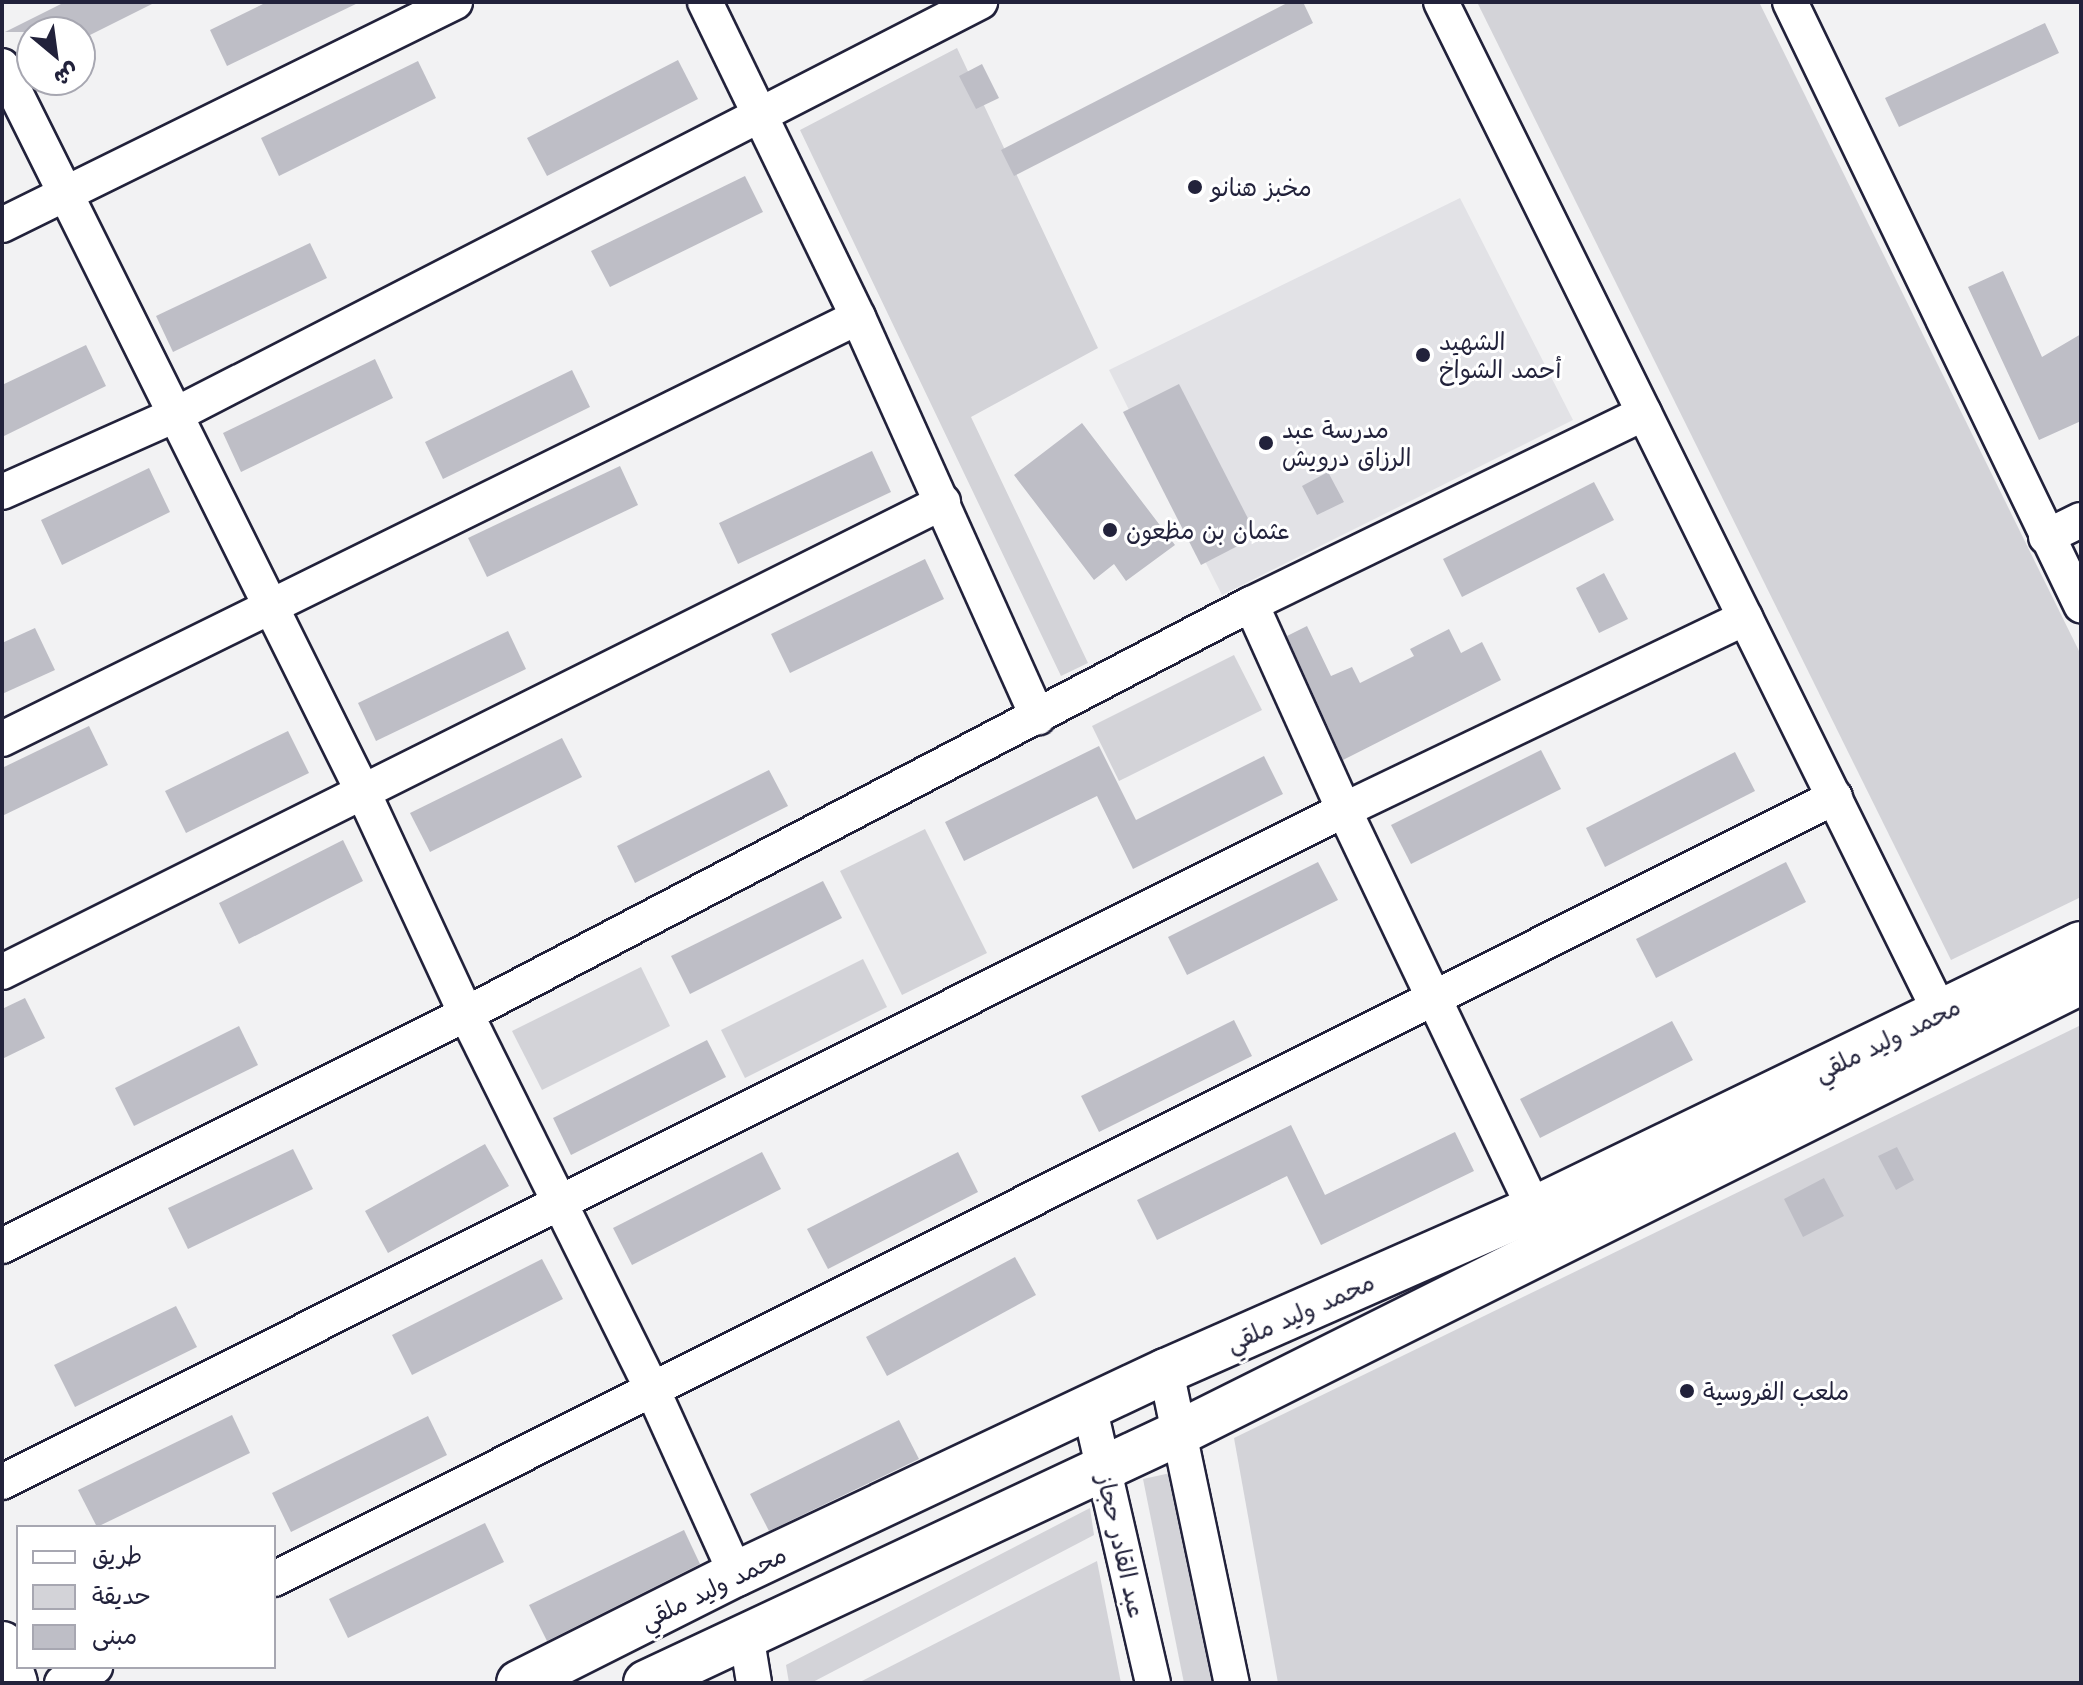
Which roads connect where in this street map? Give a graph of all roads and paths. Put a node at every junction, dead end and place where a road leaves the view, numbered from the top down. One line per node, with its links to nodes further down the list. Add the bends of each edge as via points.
1 (455, 2): 8 (street)
2 (705, 2): 7 (street)
3 (980, 2): 7 (street)
4 (1441, 2): 11 (street)
5 (1790, 2): 16 (street)
6 (2, 66): 8 (street)
7 (757, 116): 10 (street); 12 (street)
8 (66, 194): 9 (street); 12 (street)
9 (2, 225)
10 (858, 317): 14 (street); 19 (street)
11 (1644, 413): 17 (street); 20 (street)
12 (175, 415): 13 (street); 19 (street)
13 (2, 492)
14 (943, 502): 21 (street); 23 (street)
15 (2081, 520): 16 (street)
16 (2046, 537): 18 (street)
17 (1251, 604): 21 (street); 25 (street)
18 (2081, 605)
19 (270, 607): 22 (street); 23 (street)
20 (1745, 618): 24 (street); 25 (street)
21 (1038, 717): 30 (street)
22 (2, 739)
23 (363, 792): 27 (street); 30 (street)
24 (1835, 797): 29 (street); 31 (street)
25 (1344, 810): 29 (street); 32 (street)
26 (2081, 944): 31 (street, محمد وليد ملقي)
27 (2, 972)
28 (2081, 982): 38 (street, محمد وليد ملقي)
29 (1434, 996): 33 (street); 36 (street)
30 (466, 1014): 32 (street); 34 (street)
31 (1941, 1014): 33 (street, محمد وليد ملقي)
32 (561, 1205): 36 (street); 40 (street)
33 (1534, 1209): 35 (street, محمد وليد ملقي)
34 (2, 1246)
35 (1166, 1371): 37 (street, محمد وليد ملقي); 38 (street)
36 (653, 1391): 41 (street); 42 (street)
37 (1090, 1410): 39 (street, عبد القادر حجاز); 41 (street, محمد وليد ملقي)
38 (1179, 1433): 39 (street, محمد وليد ملقي); 52 (street)
39 (1104, 1467): 43 (street, محمد وليد ملقي); 51 (street, عبد القادر حجاز)
40 (2, 1482)
41 (736, 1574): 48 (street, محمد وليد ملقي)
42 (276, 1578)
43 (746, 1634): 49 (street, محمد وليد ملقي); 50 (street)
44 (2, 1644): 46 (street)
45 (91, 1669): 47 (street)
46 (15, 1683)
47 (62, 1683)
48 (519, 1683)
49 (646, 1683)
50 (754, 1683)
51 (1153, 1683)
52 (1232, 1683)

